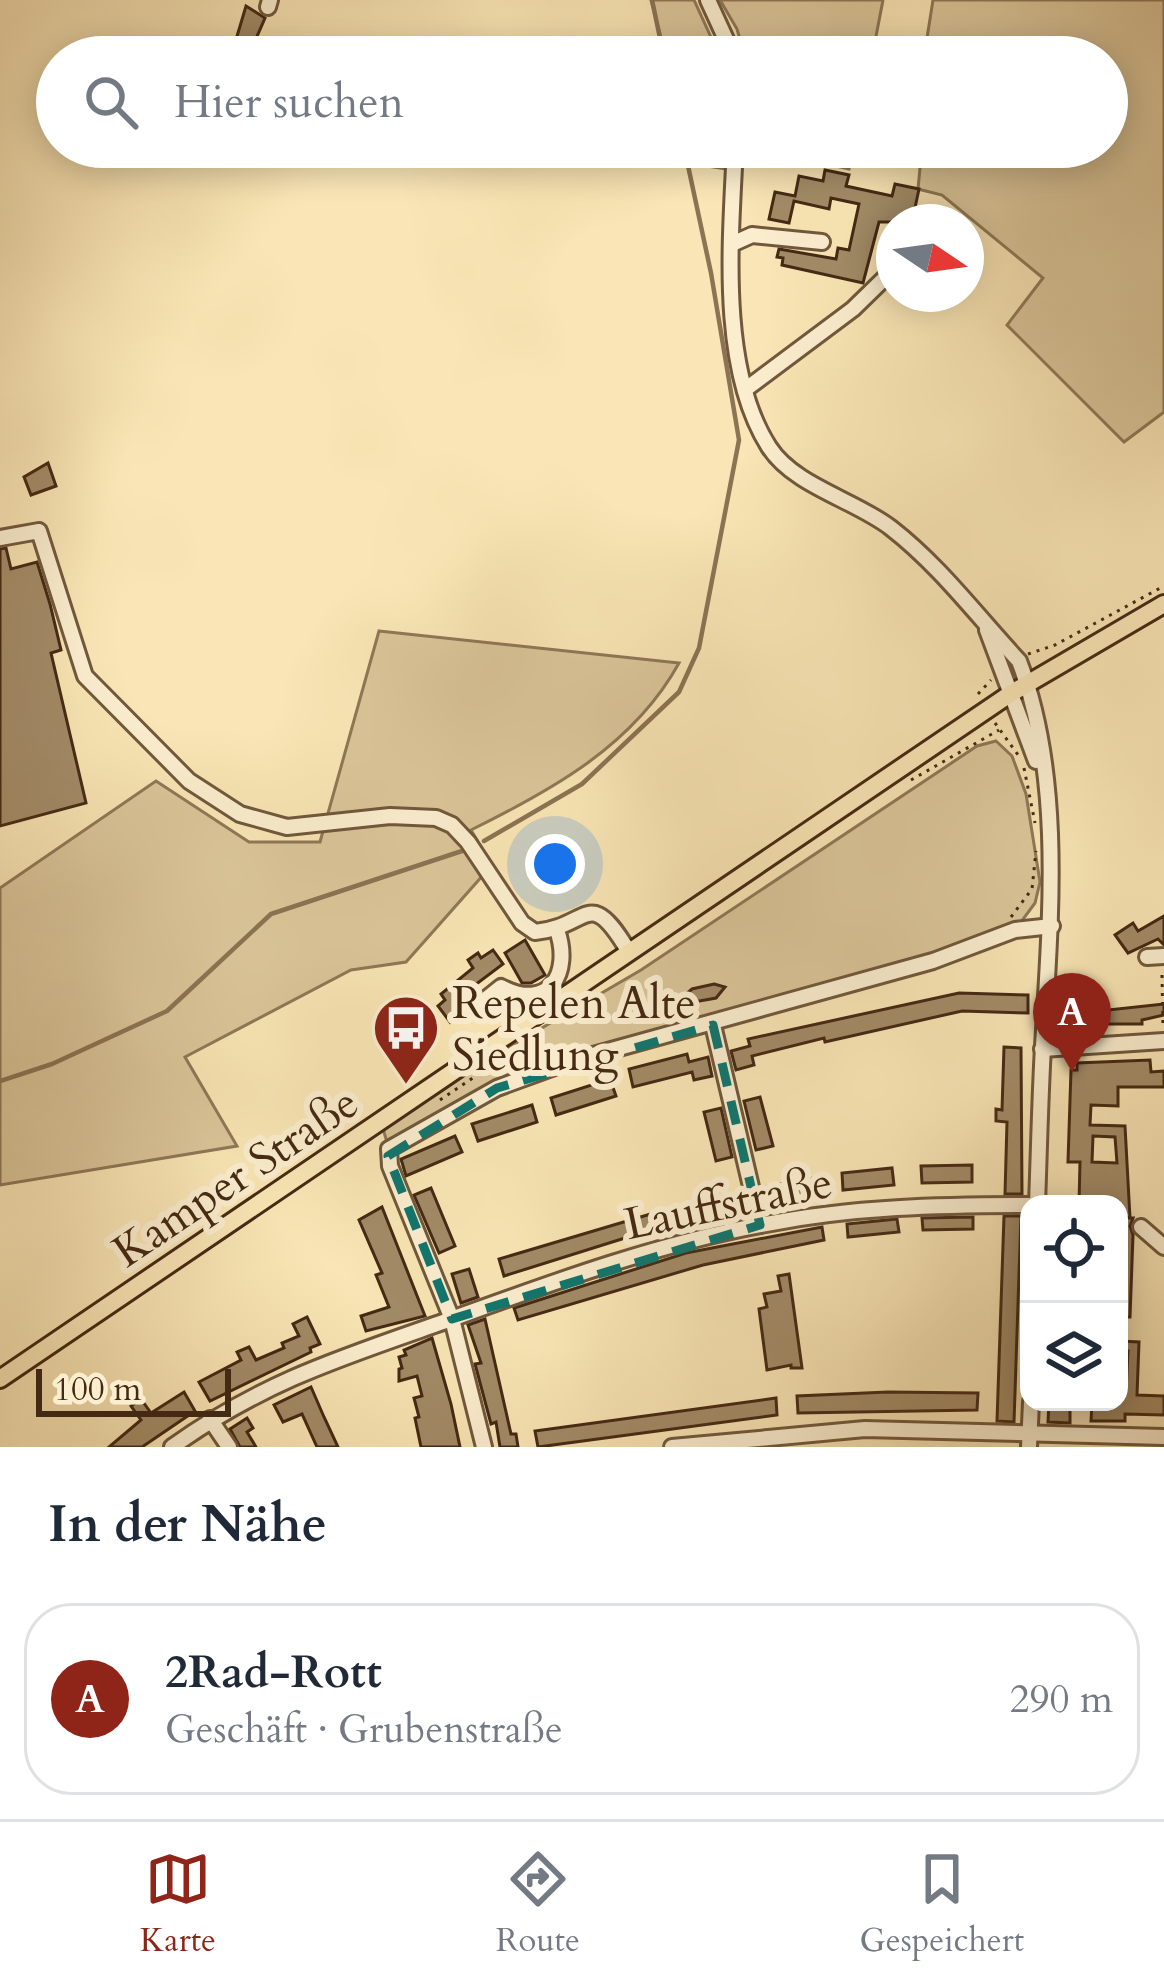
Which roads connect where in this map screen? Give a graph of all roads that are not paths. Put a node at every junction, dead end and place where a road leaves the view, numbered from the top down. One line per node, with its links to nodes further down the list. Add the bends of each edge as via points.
1 (708, 0): 2 (street)
2 (724, 36)
3 (734, 168): 5 (street)
4 (823, 242): 5 (street, via 752,236)
5 (732, 244): 7 (street)
6 (876, 286): 7 (street)
7 (746, 389): 10 (street, via 756,423 788,468 888,525)
8 (0, 538): 15 (street, via 38,531 85,676 189,781 240,814 287,827 436,818 468,842 522,923 535,932)
9 (1164, 604): 11 (main road, Kamper Straße)
10 (986, 625): 11 (street); 12 (street)
11 (1027, 683): 12 (main road, Kamper Straße); 13 (street)
12 (1010, 694): 13 (street); 16 (main road, Kamper Straße)
13 (1043, 780): 14 (street)
14 (1052, 926): 20 (street, Kamper Straße, via 1015,930); 22 (street)
15 (557, 930): 16 (street, via 586,912 598,914); 19 (street, via 564,950 555,982 526,997 501,987)
16 (629, 952): 29 (main road, Kamper Straße)
17 (1158, 957): 18 (street)
18 (1162, 975)
19 (471, 1011)
20 (713, 1024): 25 (street); 28 (street, Kamper Straße, via 496,1088 389,1149)
21 (1164, 1041): 22 (street)
22 (1042, 1049): 23 (street)
23 (1034, 1195)
24 (1020, 1204): 25 (street, Lauffstraße, via 908,1206)
25 (760, 1225): 28 (street, Lauffstraße)
26 (1141, 1228): 27 (street)
27 (1164, 1247)
28 (452, 1318): 30 (street, Lauffstraße, via 318,1364); 36 (street)
29 (0, 1379)
30 (210, 1419): 34 (street, Lauffstraße); 35 (street)
31 (1164, 1438): 33 (street)
32 (1030, 1440): 33 (street); 37 (street, via 865,1429)
33 (1140, 1442)
34 (172, 1447)
35 (229, 1447)
36 (484, 1447)
37 (672, 1447)

